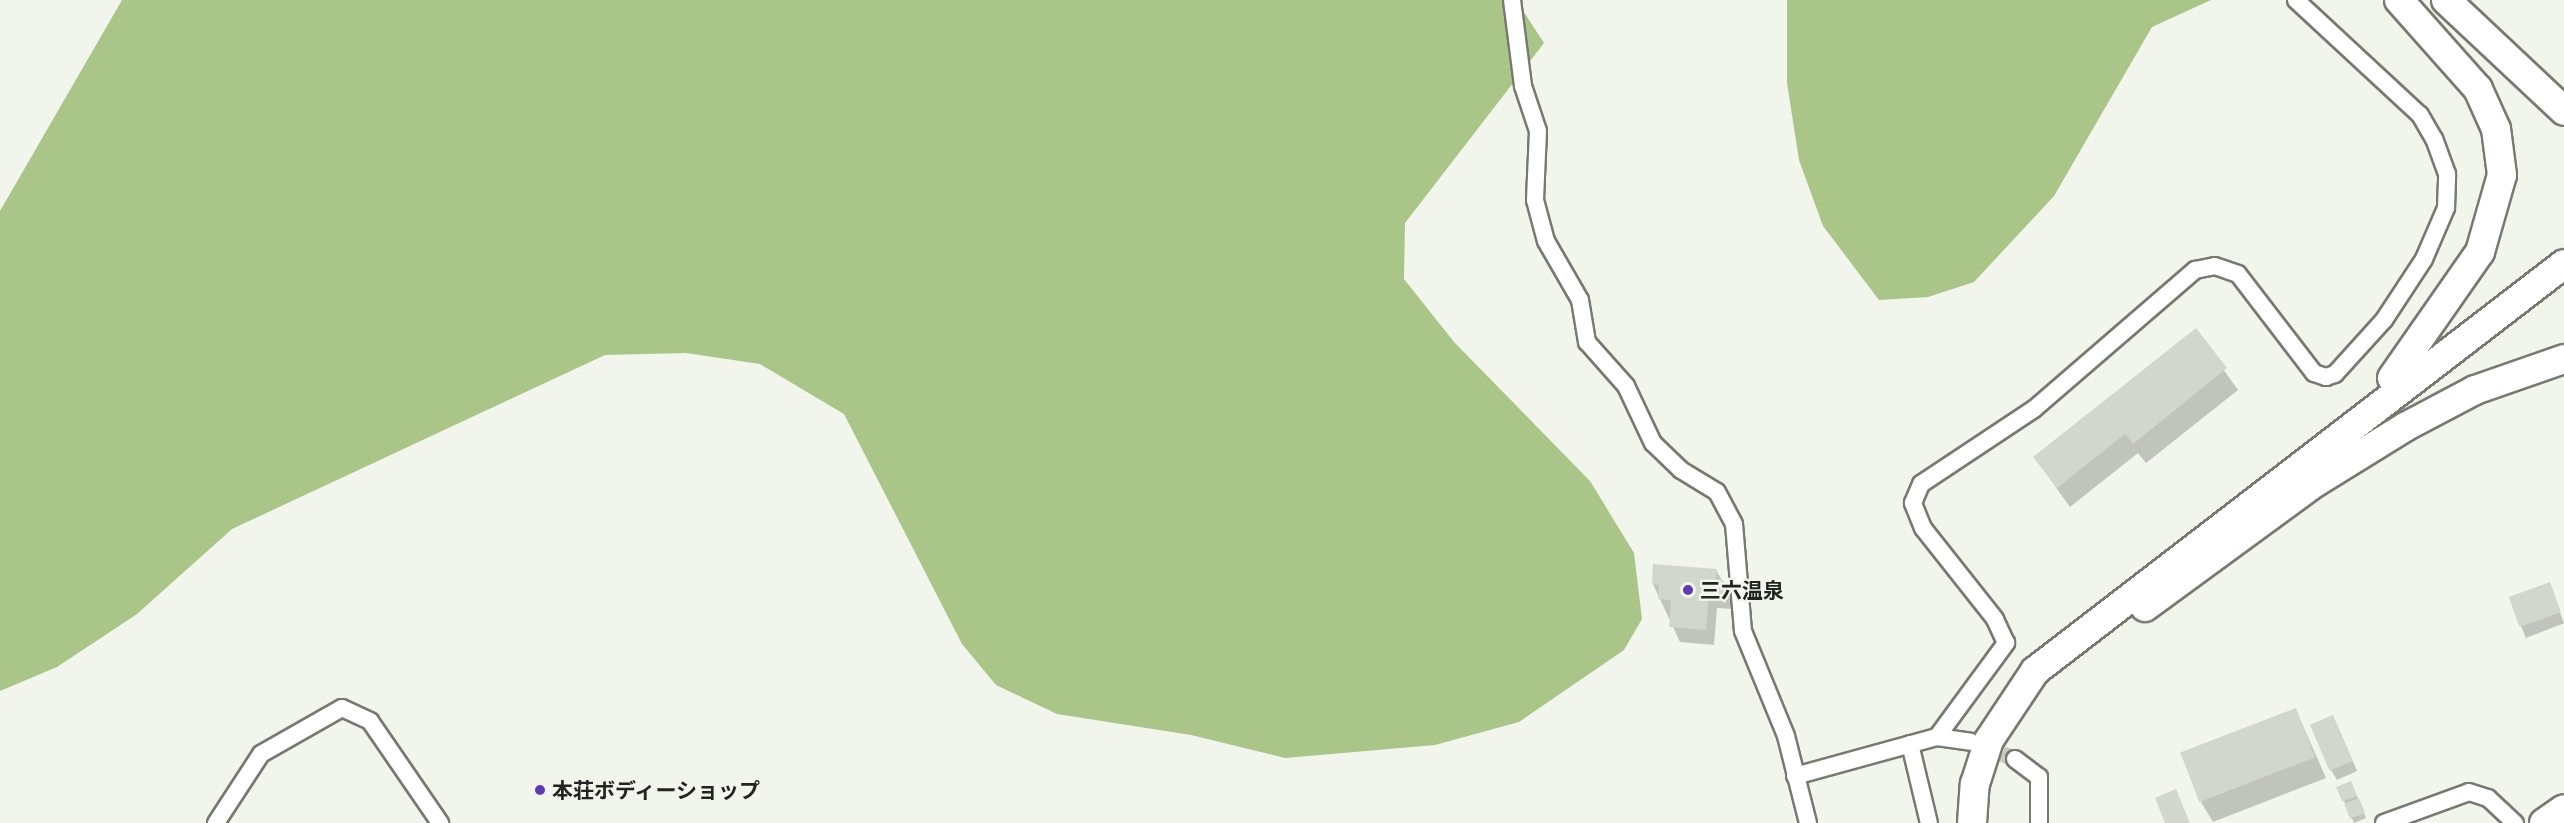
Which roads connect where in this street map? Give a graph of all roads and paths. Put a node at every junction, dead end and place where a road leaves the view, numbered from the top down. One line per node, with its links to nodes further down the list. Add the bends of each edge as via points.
1 (1512, 0): 17 (street, via 1523,86 1538,131 1535,200 1545,241 1580,300 1587,342 1626,386 1653,443 1681,470 1717,492 1734,524 1743,631 1786,736)
2 (2296, 0): 13 (street, via 2420,115 2434,140 2446,174 2446,208 2424,259 2384,320 2335,374 2326,377 2314,373 2238,274 2215,266 2195,270 2034,409 1921,484 1913,503 1923,528 1995,619 2006,643)
3 (2399, 0): 11 (highway, via 2478,89 2496,129 2502,176 2492,225 2462,285 2409,360)
4 (2446, 0): 7 (highway)
5 (2462, 0): 6 (highway)
6 (2564, 96)
7 (2564, 111)
8 (2564, 264): 11 (highway)
9 (2564, 286): 12 (highway, via 2368,435)
10 (2564, 359): 12 (highway, via 2475,390)
11 (2350, 424): 23 (highway, via 2035,670 1989,740 1975,784)
12 (2316, 482): 24 (highway, via 2074,658 2039,692 2013,728 1995,767)
13 (1937, 737): 14 (street); 15 (street)
14 (1971, 742)
15 (1910, 744): 17 (street); 22 (street)
16 (2015, 759): 25 (street, via 2040,777)
17 (1795, 776): 21 (street)
18 (2564, 809): 28 (highway)
19 (216, 823): 20 (street, via 261,753 342,708 370,721)
20 (440, 823)
21 (1808, 823)
22 (1929, 823)
23 (1972, 823)
24 (1988, 823)
25 (2039, 823)
26 (2384, 823): 27 (street, via 2469,792 2488,798)
27 (2515, 823)
28 (2544, 823)

